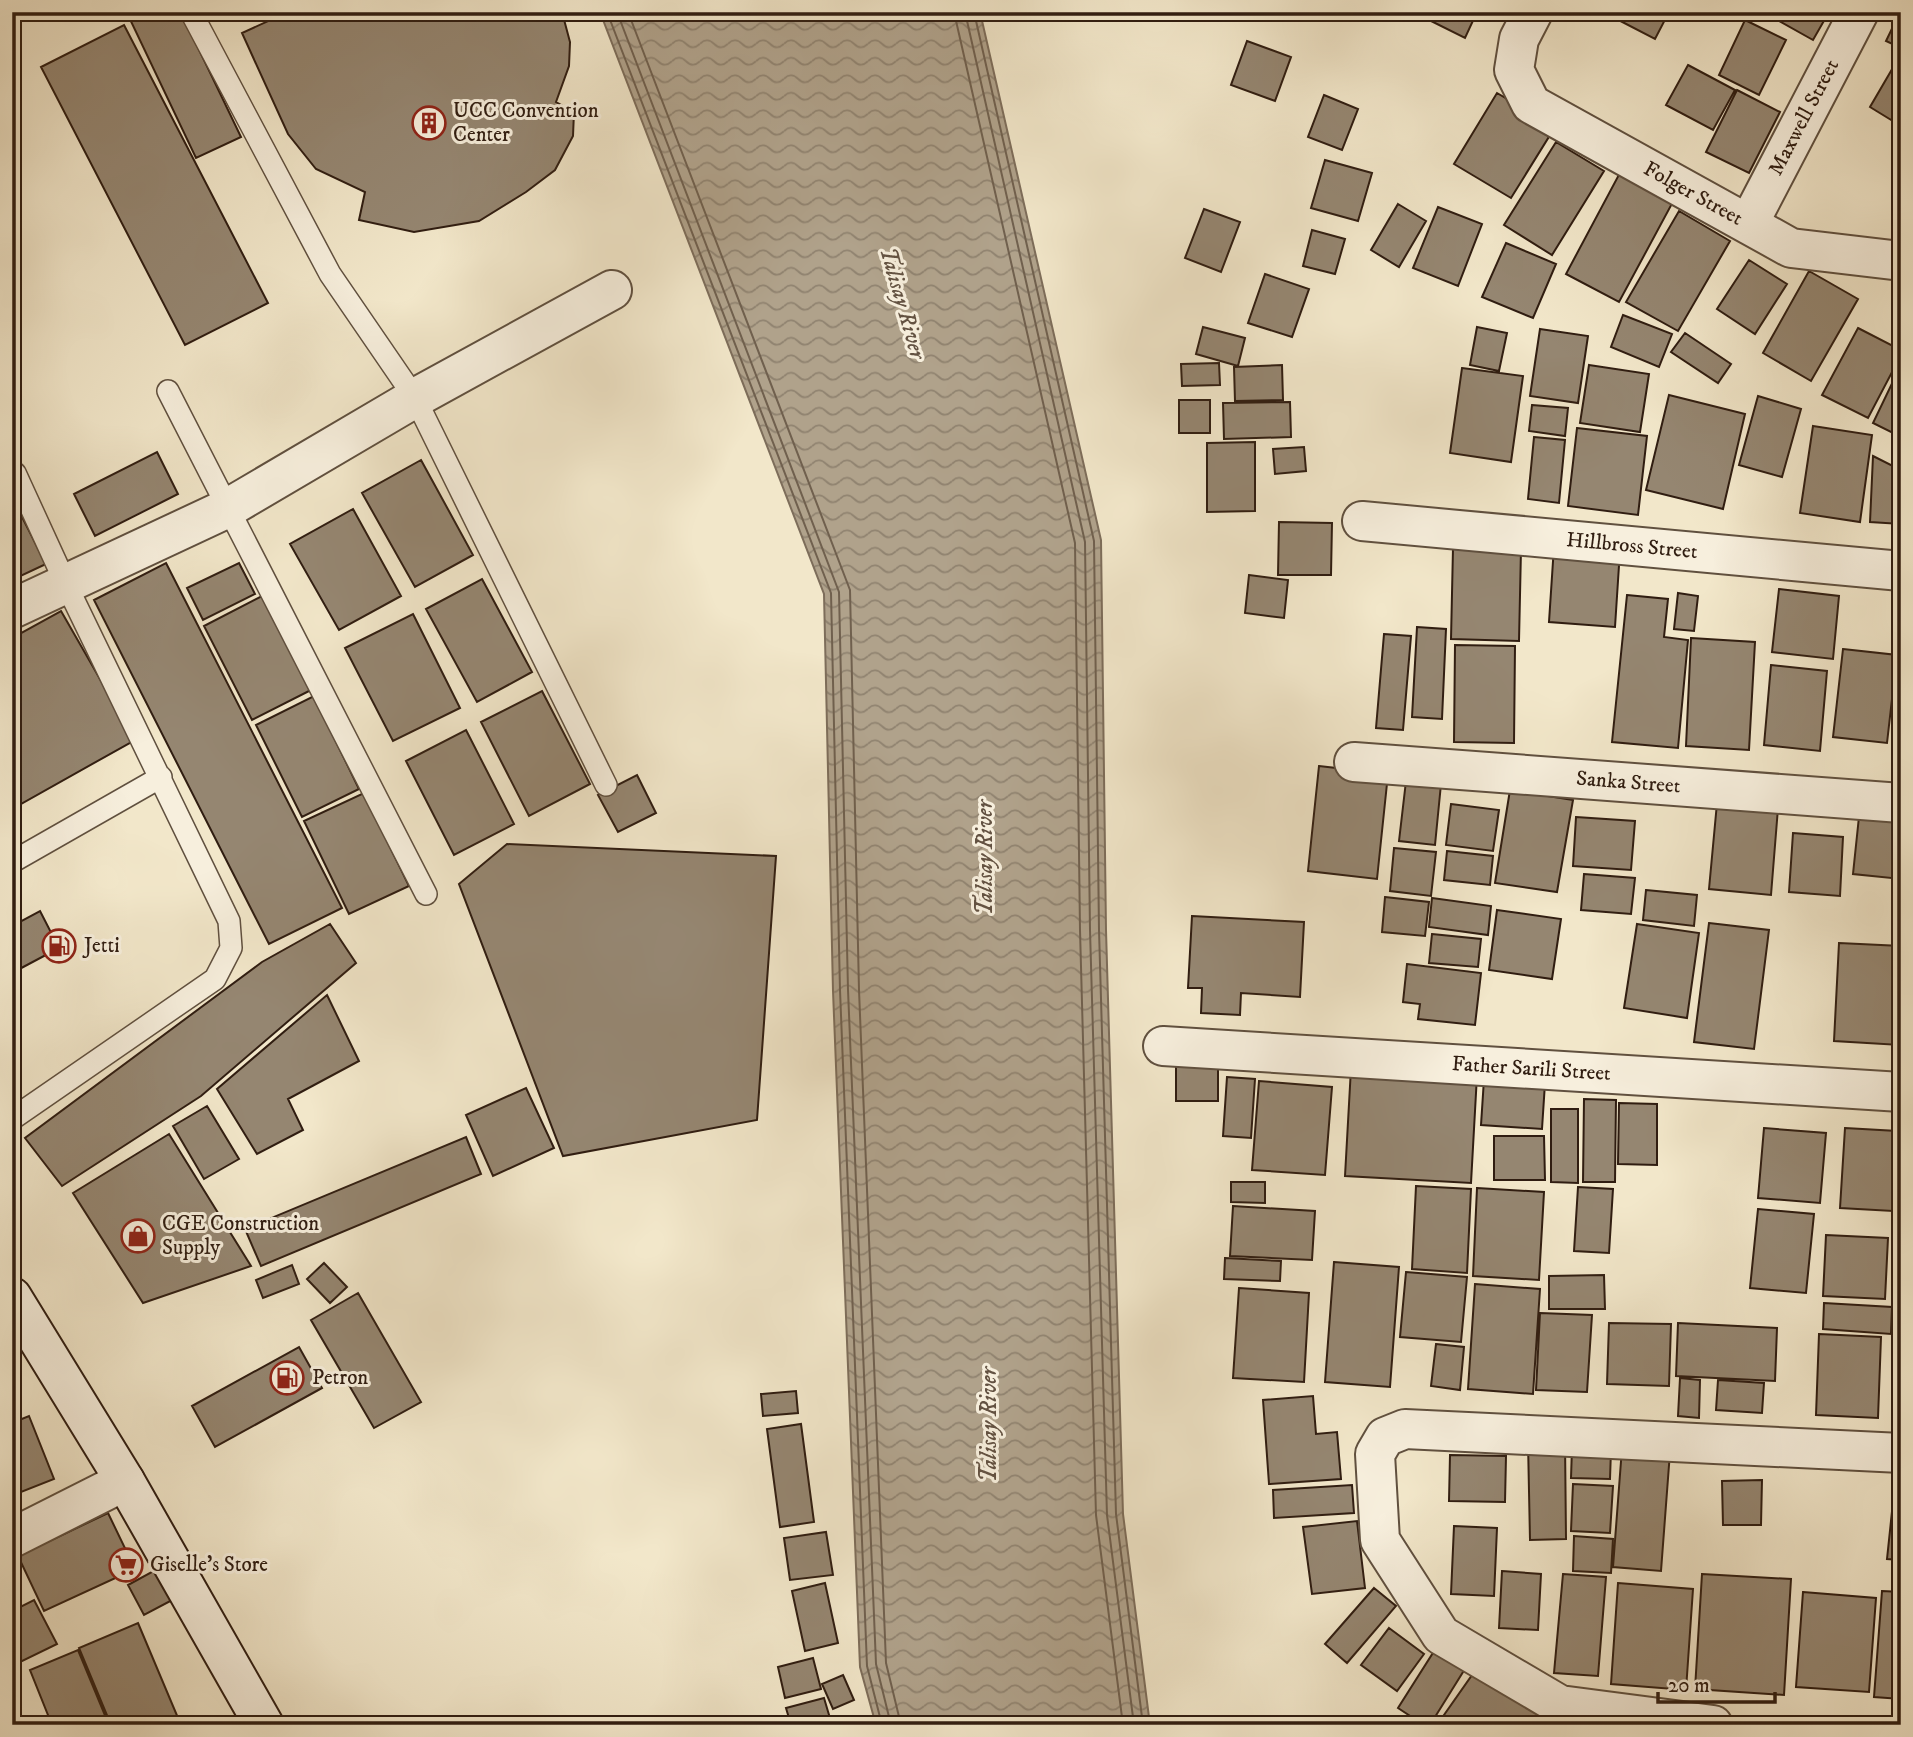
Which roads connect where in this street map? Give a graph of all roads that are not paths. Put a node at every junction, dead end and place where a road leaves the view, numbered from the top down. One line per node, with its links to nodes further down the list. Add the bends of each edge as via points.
1 (191, 12): 8 (lane, via 330,274)
2 (1533, 12): 4 (street, Folger Street, via 1519,39 1514,70 1531,104)
3 (1859, 12): 4 (street, Maxwell Street)
4 (1749, 223): 5 (street, Folger Street, via 1791,248)
5 (1901, 261)
6 (612, 290): 8 (street)
7 (169, 391): 10 (lane)
8 (415, 398): 10 (street); 17 (lane)
9 (15, 473): 13 (lane)
10 (228, 508): 13 (street); 20 (lane)
11 (1362, 521): 12 (street, Hillbross Street)
12 (1901, 571)
13 (65, 582): 14 (street); 16 (lane)
14 (12, 609)
15 (1354, 762): 18 (street, Sanka Street)
16 (161, 777): 19 (lane); 23 (lane, via 229,921 231,948 215,979)
17 (606, 785)
18 (1901, 803)
19 (12, 862)
20 (426, 894)
21 (1163, 1046): 22 (street, Father Sarili Street)
22 (1901, 1092)
23 (12, 1119)
24 (12, 1297): 26 (street)
25 (1901, 1453): 29 (street, via 1405,1429 1385,1437 1375,1454 1380,1539 1441,1635 1560,1705)
26 (125, 1481): 27 (street); 28 (street)
27 (12, 1538)
28 (264, 1725)
29 (1713, 1725)

